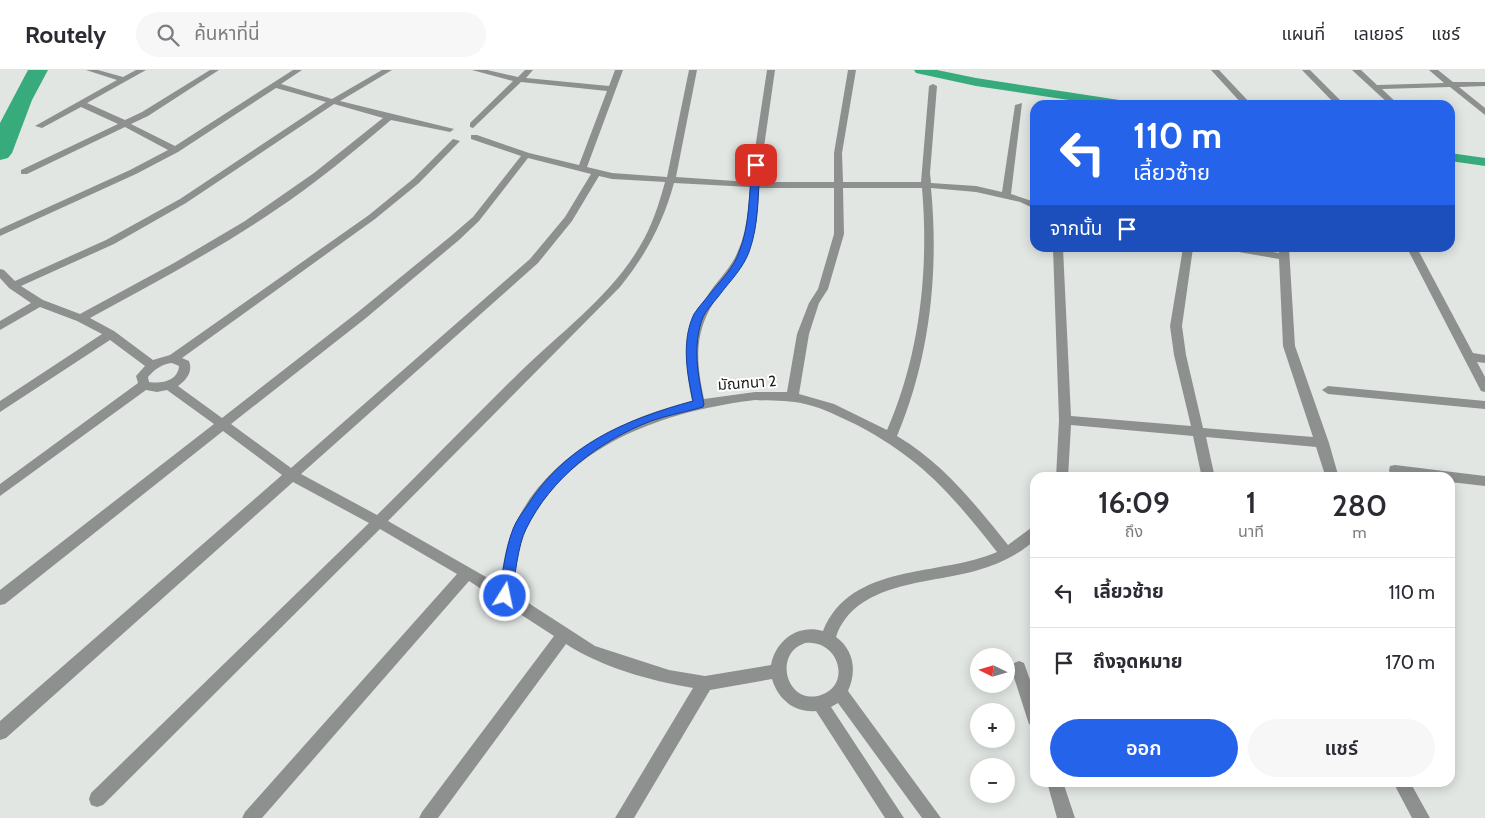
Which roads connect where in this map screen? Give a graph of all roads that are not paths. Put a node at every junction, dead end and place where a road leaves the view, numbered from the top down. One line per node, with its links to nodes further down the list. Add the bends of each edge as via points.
1 (90, 70): 17 (street)
2 (142, 70): 17 (street)
3 (215, 70): 32 (street)
4 (298, 70): 19 (street)
5 (388, 70): 27 (street)
6 (476, 70): 16 (street)
7 (529, 70): 16 (street)
8 (620, 70): 23 (street)
9 (693, 70): 43 (street)
10 (771, 70): 44 (street)
11 (852, 70): 45 (street, via 838,153)
12 (1215, 70): 24 (street)
13 (1306, 70): 25 (street)
14 (1356, 70): 22 (street)
15 (1433, 70): 20 (street)
16 (522, 79): 23 (street); 33 (street)
17 (124, 80): 28 (street)
18 (1485, 84): 20 (street)
19 (274, 85): 27 (street); 38 (street)
20 (1452, 85): 22 (street); 30 (street)
21 (932, 86): 46 (street)
22 (1375, 87): 26 (street)
23 (613, 89): 40 (street)
24 (1243, 100)
25 (1336, 100)
26 (1389, 100)
27 (332, 102): 31 (street); 55 (street, via 184,201 117,238)
28 (81, 104): 32 (street); 34 (street)
29 (1020, 105): 47 (street)
30 (1485, 112)
31 (389, 118): 35 (street); 57 (street, via 272,208)
32 (125, 124): 38 (street); 41 (street)
33 (472, 125): 35 (street); 36 (street, via 478,131)
34 (40, 126)
35 (450, 130): 37 (street, via 448,136)
36 (474, 137): 37 (street); 39 (street)
37 (456, 141): 61 (street, via 416,181 372,217)
38 (175, 150): 49 (street)
39 (526, 155): 40 (street); 73 (street, via 476,219 455,238)
40 (582, 169): 42 (street)
41 (24, 172)
42 (596, 172): 43 (street); 82 (street, via 579,207 534,261)
43 (670, 181): 44 (street); 86 (street, via 657,223 631,267 451,451)
44 (755, 185): 45 (street); 69 (street, via 744,252 736,268 699,315 694,331 691,346 693,377)
45 (837, 185): 46 (street); 68 (street, via 839,234 823,289 803,334)
46 (925, 185): 47 (street, via 976,189); 75 (street, via 930,227 926,309 913,373 902,412)
47 (1006, 196): 48 (street)
48 (1030, 204)
49 (0, 233)
50 (1058, 252): 72 (street)
51 (1187, 252): 74 (street, via 1176,326)
52 (1284, 252): 76 (street, via 1289,346)
53 (1414, 252): 60 (street)
54 (0, 272): 55 (street)
55 (13, 286): 56 (street)
56 (38, 303): 57 (street); 58 (street)
57 (81, 318): 59 (street)
58 (0, 326)
59 (110, 334): 63 (street); 71 (street)
60 (1468, 357): 62 (street); 66 (street)
61 (173, 359): 63 (street); 65 (street, via 185,364 185,369)
62 (1485, 359)
63 (152, 365): 64 (street, via 142,376)
64 (144, 385): 65 (street, via 155,388); 85 (street)
65 (169, 385): 73 (street)
66 (1485, 388)
67 (1328, 390): 70 (street)
68 (792, 398): 69 (street, มัณฑนา 2, via 737,398); 75 (street, มัณฑนา 2, via 836,411)
69 (699, 404): 90 (street, มัณฑนา 2, via 648,418 608,437 546,486 519,529)
70 (1485, 405)
71 (0, 406)
72 (1064, 420): 74 (street); 78 (street)
73 (221, 424): 82 (street); 91 (street)
74 (1200, 433): 76 (street); 79 (street)
75 (890, 437): 88 (street, มัณฑนา 2, via 916,454 950,484)
76 (1323, 443): 80 (street)
77 (1395, 470): 81 (street)
78 (1062, 472)
79 (1208, 472)
80 (1331, 472)
81 (1411, 472)
82 (290, 474): 86 (street); 100 (street)
83 (1455, 477): 84 (street)
84 (1485, 481)
85 (0, 491)
86 (377, 521): 89 (street); 103 (street)
87 (1030, 536): 88 (street)
88 (1006, 553): 93 (street, via 994,559 876,589 851,603 838,616)
89 (467, 573): 90 (street); 104 (street)
90 (505, 596): 92 (street)
91 (0, 599)
92 (564, 634): 96 (street, via 591,652 628,665 669,677); 105 (street)
93 (827, 641): 95 (street, via 803,637 792,642 781,654); 97 (street, via 840,650 846,664 846,679)
94 (1019, 668): 98 (street)
95 (777, 671): 96 (street); 99 (street, via 781,686 791,697 805,703)
96 (706, 682): 106 (street)
97 (840, 693): 99 (street); 108 (street)
98 (1030, 702)
99 (820, 704): 107 (street)
100 (0, 732)
101 (1057, 787): 109 (street)
102 (1404, 787): 110 (street)
103 (97, 799)
104 (251, 818)
105 (428, 818)
106 (624, 818)
107 (895, 818)
108 (932, 818)
109 (1066, 818)
110 (1421, 818)

